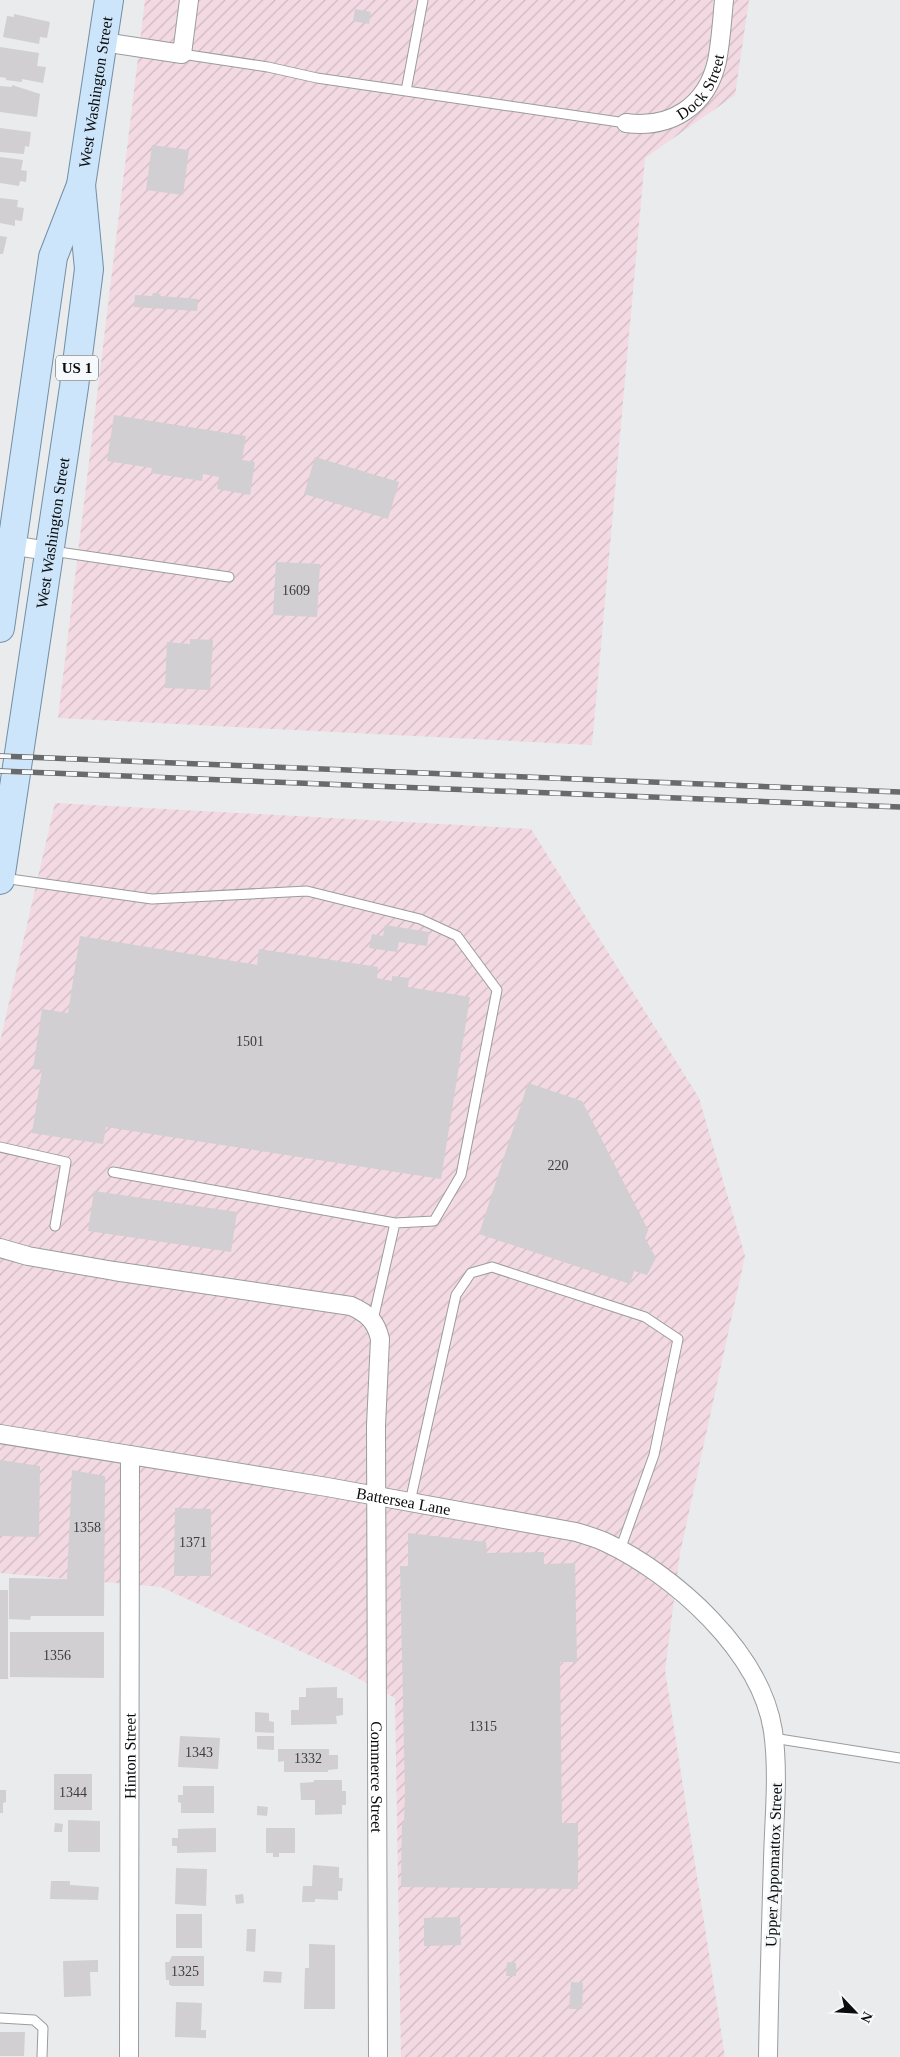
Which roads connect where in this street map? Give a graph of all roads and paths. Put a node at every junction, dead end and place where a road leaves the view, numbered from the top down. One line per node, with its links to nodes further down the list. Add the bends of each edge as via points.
1 (109, 0): 5 (main road, West Washington Street / US 1)
2 (189, 0): 6 (street)
3 (423, 0): 7 (lane)
4 (724, 0): 8 (street, Dock Street, via 716,61 710,81 698,100 682,114 662,122)
5 (103, 42): 6 (street); 9 (main road, West Washington Street / US 1)
6 (182, 54): 7 (lane)
7 (406, 91): 8 (lane)
8 (626, 123)
9 (81, 185): 10 (main road, West Washington Street / US 1, via 53,257); 11 (main road, West Washington Street / US 1, via 89,269)
10 (6, 545): 11 (street); 13 (main road, West Washington Street / US 1)
11 (49, 551): 12 (lane); 14 (main road, West Washington Street / US 1)
12 (229, 577)
13 (0, 628)
14 (0, 878): 17 (lane, via 152,899 307,891 420,919 457,936 497,990 461,1175 434,1221)
15 (0, 1147): 18 (lane, via 66,1162)
16 (113, 1172): 17 (lane)
17 (395, 1223): 20 (lane)
18 (56, 1226)
19 (0, 1248): 20 (street, via 114,1271 351,1306)
20 (372, 1320): 23 (street, Commerce Street, via 380,1339)
21 (0, 1434): 22 (street, Battersea Lane)
22 (130, 1456): 23 (street, Battersea Lane); 31 (street, Hinton Street)
23 (376, 1496): 24 (street, Battersea Lane); 32 (street, Commerce Street)
24 (410, 1502): 25 (street, Battersea Lane, via 576,1532); 25 (lane, via 456,1295 471,1273 492,1267 646,1317 678,1339 654,1455)
25 (620, 1550): 26 (street, Battersea Lane, via 672,1583 702,1609)
26 (753, 1677): 27 (street, Upper Appomattox Street, via 762,1694)
27 (773, 1738): 28 (lane); 33 (street, Upper Appomattox Street, via 776,1777)
28 (900, 1758)
29 (0, 2018): 30 (lane, via 34,2020 44,2028)
30 (42, 2057)
31 (129, 2057)
32 (378, 2057)
33 (768, 2057)

